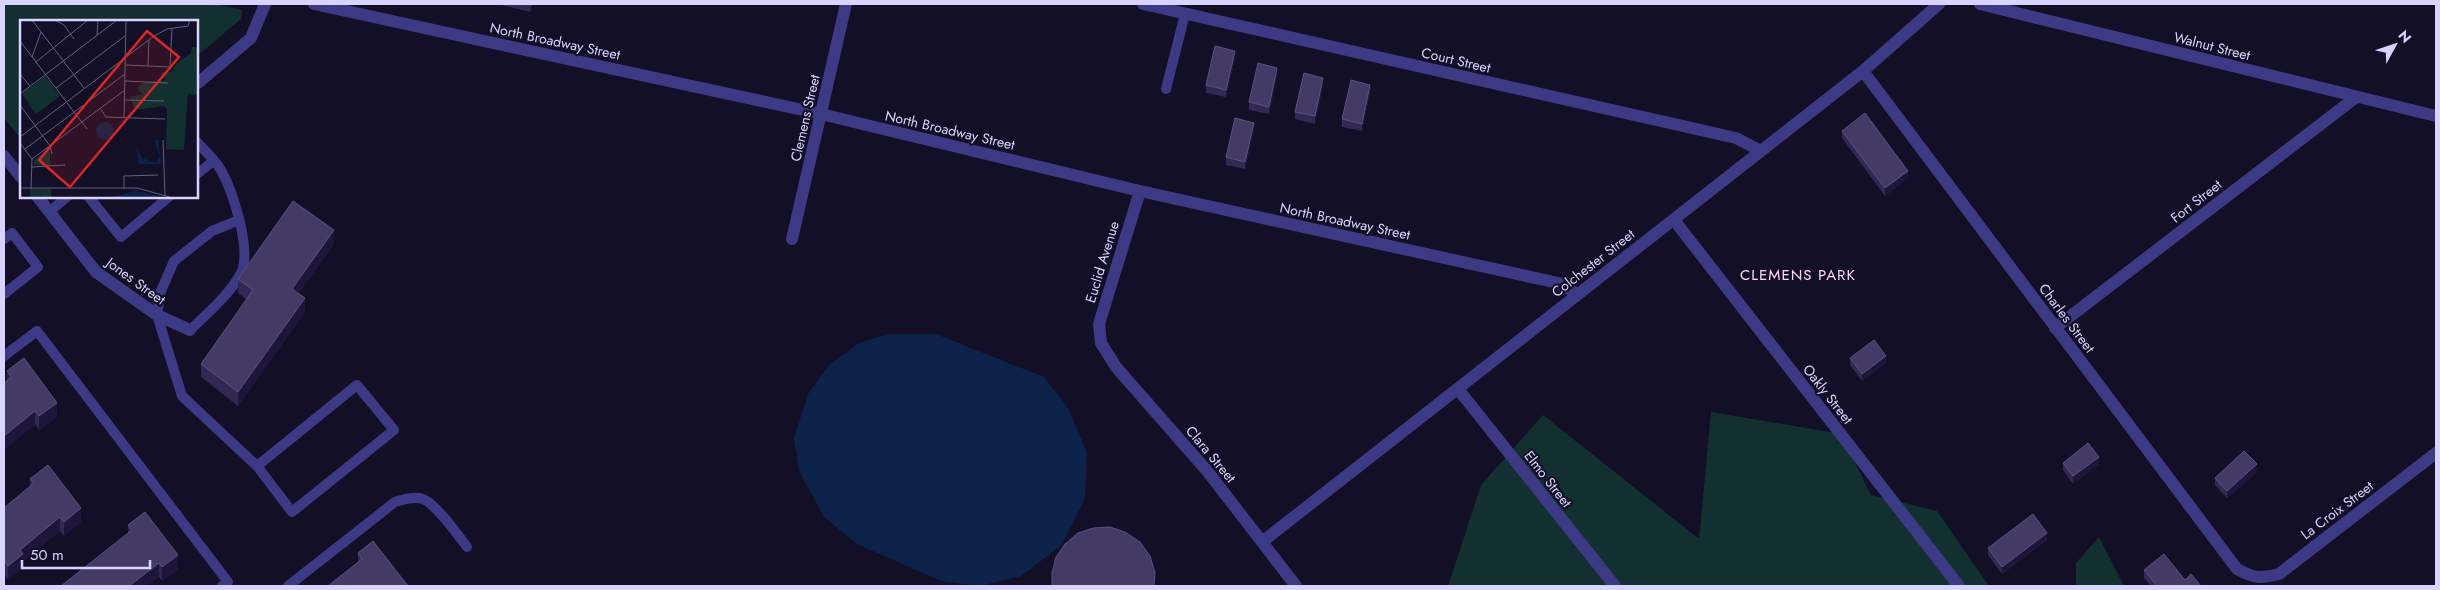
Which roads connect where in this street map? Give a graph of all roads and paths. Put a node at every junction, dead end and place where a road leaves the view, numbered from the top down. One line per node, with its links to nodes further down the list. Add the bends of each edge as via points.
1 (265, 4): 9 (street, via 251,38)
2 (314, 4): 12 (street, North Broadway Street)
3 (846, 4): 12 (street, Clemens Street)
4 (1143, 4): 7 (street, Court Street)
5 (1939, 4): 8 (street, Colchester Street)
6 (1980, 4): 11 (street, Walnut Street)
7 (1185, 14): 10 (lane); 15 (street, Court Street, via 1736,138)
8 (1863, 71): 15 (street, Colchester Street); 33 (street, Charles Street)
9 (198, 83)
10 (1166, 89)
11 (2355, 98): 13 (street, Walnut Street); 33 (street, Fort Street)
12 (821, 114): 20 (street, North Broadway Street); 28 (street, Clemens Street)
13 (2436, 116)
14 (198, 142): 17 (lane)
15 (1761, 151): 27 (street, Colchester Street)
16 (4, 156): 19 (street)
17 (213, 161): 18 (lane); 26 (lane, via 220,170)
18 (198, 173)
19 (20, 176)
20 (1140, 191): 31 (street, North Broadway Street, via 1558,283); 35 (street, Euclid Avenue, via 1098,324)
21 (39, 198): 25 (street, Jones Street)
22 (66, 198): 25 (lane)
23 (90, 198): 24 (lane, via 121,237)
24 (168, 198)
25 (50, 212): 32 (street, Jones Street, via 96,272)
26 (239, 220): 32 (lane, via 212,231 174,262 161,291); 34 (lane, via 246,252 241,273 212,310)
27 (1674, 220): 31 (street, Colchester Street); 47 (street, Oakly Street)
28 (792, 238)
29 (4, 239): 30 (lane, via 12,233 38,267)
30 (4, 294)
31 (1577, 294): 37 (street, Colchester Street)
32 (157, 315): 34 (street, Jones Street); 39 (lane, via 182,396)
33 (2056, 328): 42 (street, Charles Street, via 2228,560 2236,569)
34 (190, 330)
35 (1101, 343): 40 (street, Clara Street, via 1116,367 1208,472)
36 (4, 356): 43 (lane, via 37,331 228,582)
37 (1458, 389): 40 (street, Colchester Street); 46 (street, Elmo Street)
38 (2436, 453): 42 (street, La Croix Street, via 2279,574)
39 (257, 466): 39 (lane, via 292,512 394,430 357,385)
40 (1262, 542): 45 (street, Clara Street)
41 (467, 547): 44 (lane, via 433,506 423,499 408,498 395,502)
42 (2252, 577)
43 (222, 586)
44 (288, 586)
45 (1296, 586)
46 (1615, 586)
47 (1959, 586)

